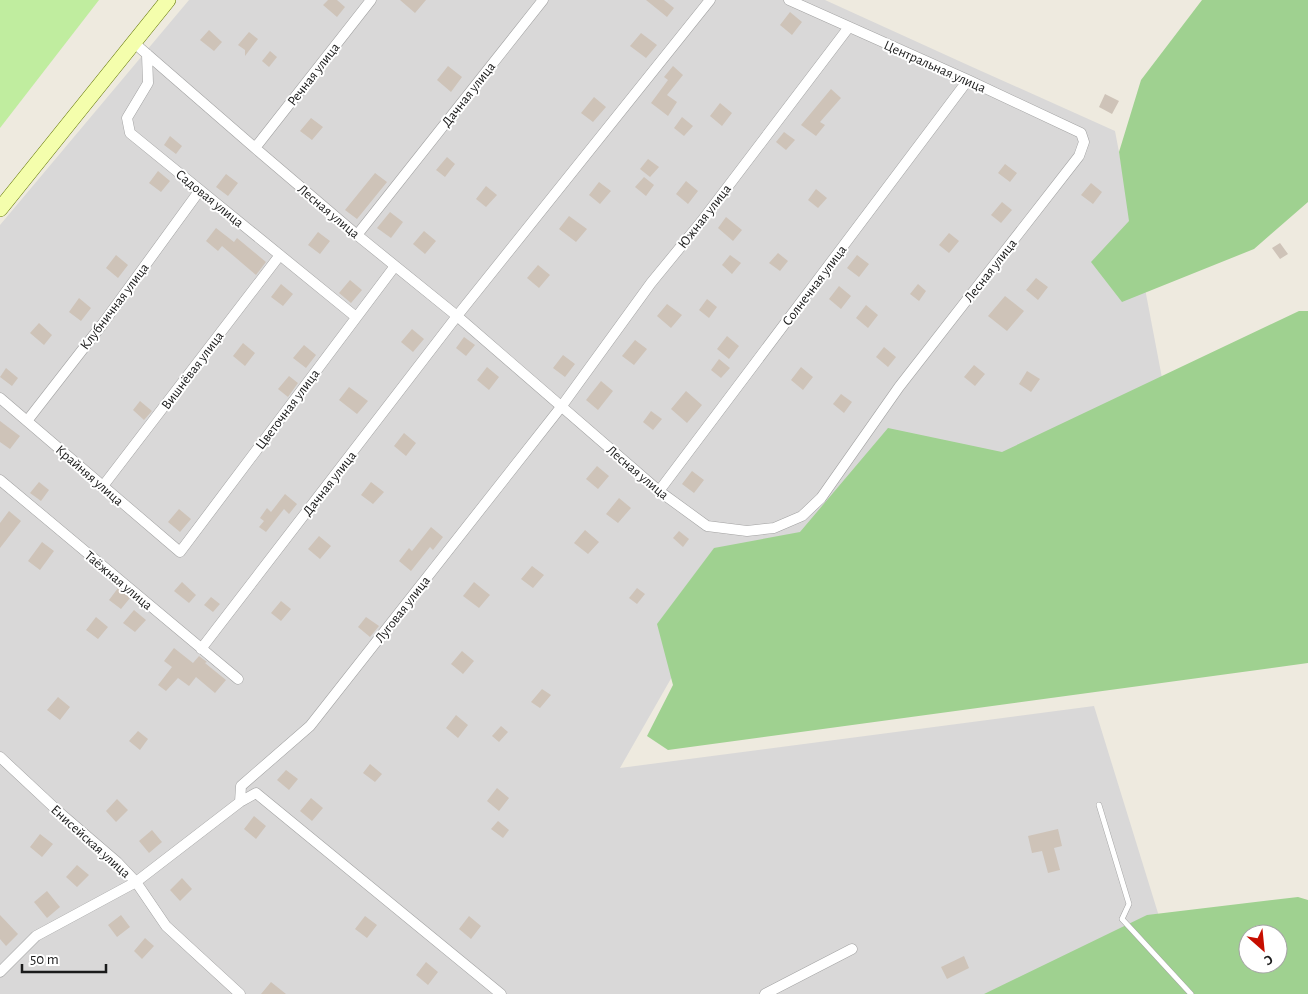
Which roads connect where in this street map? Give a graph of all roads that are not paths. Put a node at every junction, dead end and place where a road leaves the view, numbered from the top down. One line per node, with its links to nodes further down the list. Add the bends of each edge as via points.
1 (168, 0): 7 (main road)
2 (371, 0): 11 (street, Речная улица)
3 (543, 0): 14 (street, Дачная улица)
4 (710, 0): 17 (street, Дачная улица)
5 (789, 0): 6 (street, Центральная улица)
6 (849, 27): 9 (street, Центральная улица); 20 (street, Южная улица, via 651,284)
7 (133, 42): 8 (street, Лесная улица); 13 (main road)
8 (147, 54): 11 (street, Лесная улица); 12 (street, Садовая улица, via 148,83 127,118 130,133)
9 (968, 80): 10 (street, Центральная улица); 24 (street, Солнечная улица)
10 (1081, 133): 24 (street, Лесная улица, via 1084,142 1079,156 899,387 821,498 802,516 774,528 747,531 707,526)
11 (254, 148): 14 (street, Лесная улица)
12 (200, 190): 15 (street, Садовая улица); 21 (street, Клубничная улица)
13 (0, 209)
14 (356, 235): 16 (street, Лесная улица)
15 (280, 255): 18 (street, Садовая улица); 23 (street, Вишнёвая улица)
16 (395, 266): 17 (street, Лесная улица); 18 (street, Цветочная улица)
17 (457, 316): 20 (street, Лесная улица); 26 (street, Дачная улица)
18 (356, 317): 25 (street, Цветочная улица)
19 (0, 398): 21 (street, Крайняя улица)
20 (561, 407): 24 (street, Лесная улица); 29 (street, Луговая улица, via 310,726 241,786)
21 (27, 421): 23 (street, Крайняя улица)
22 (0, 480): 26 (street, Таёжная улица)
23 (103, 486): 25 (street, Крайняя улица)
24 (659, 491)
25 (180, 552)
26 (201, 649): 27 (street, Таёжная улица)
27 (238, 679)
28 (0, 757): 31 (street, Енисейская улица)
29 (240, 802): 31 (street); 35 (street, via 256,794)
30 (1099, 805): 37 (lane, via 1129,904 1122,919)
31 (136, 882): 33 (street, via 36,936); 34 (street, Енисейская улица, via 166,926)
32 (852, 949): 36 (street)
33 (0, 972)
34 (240, 994)
35 (501, 994)
36 (765, 994)
37 (1191, 994)

